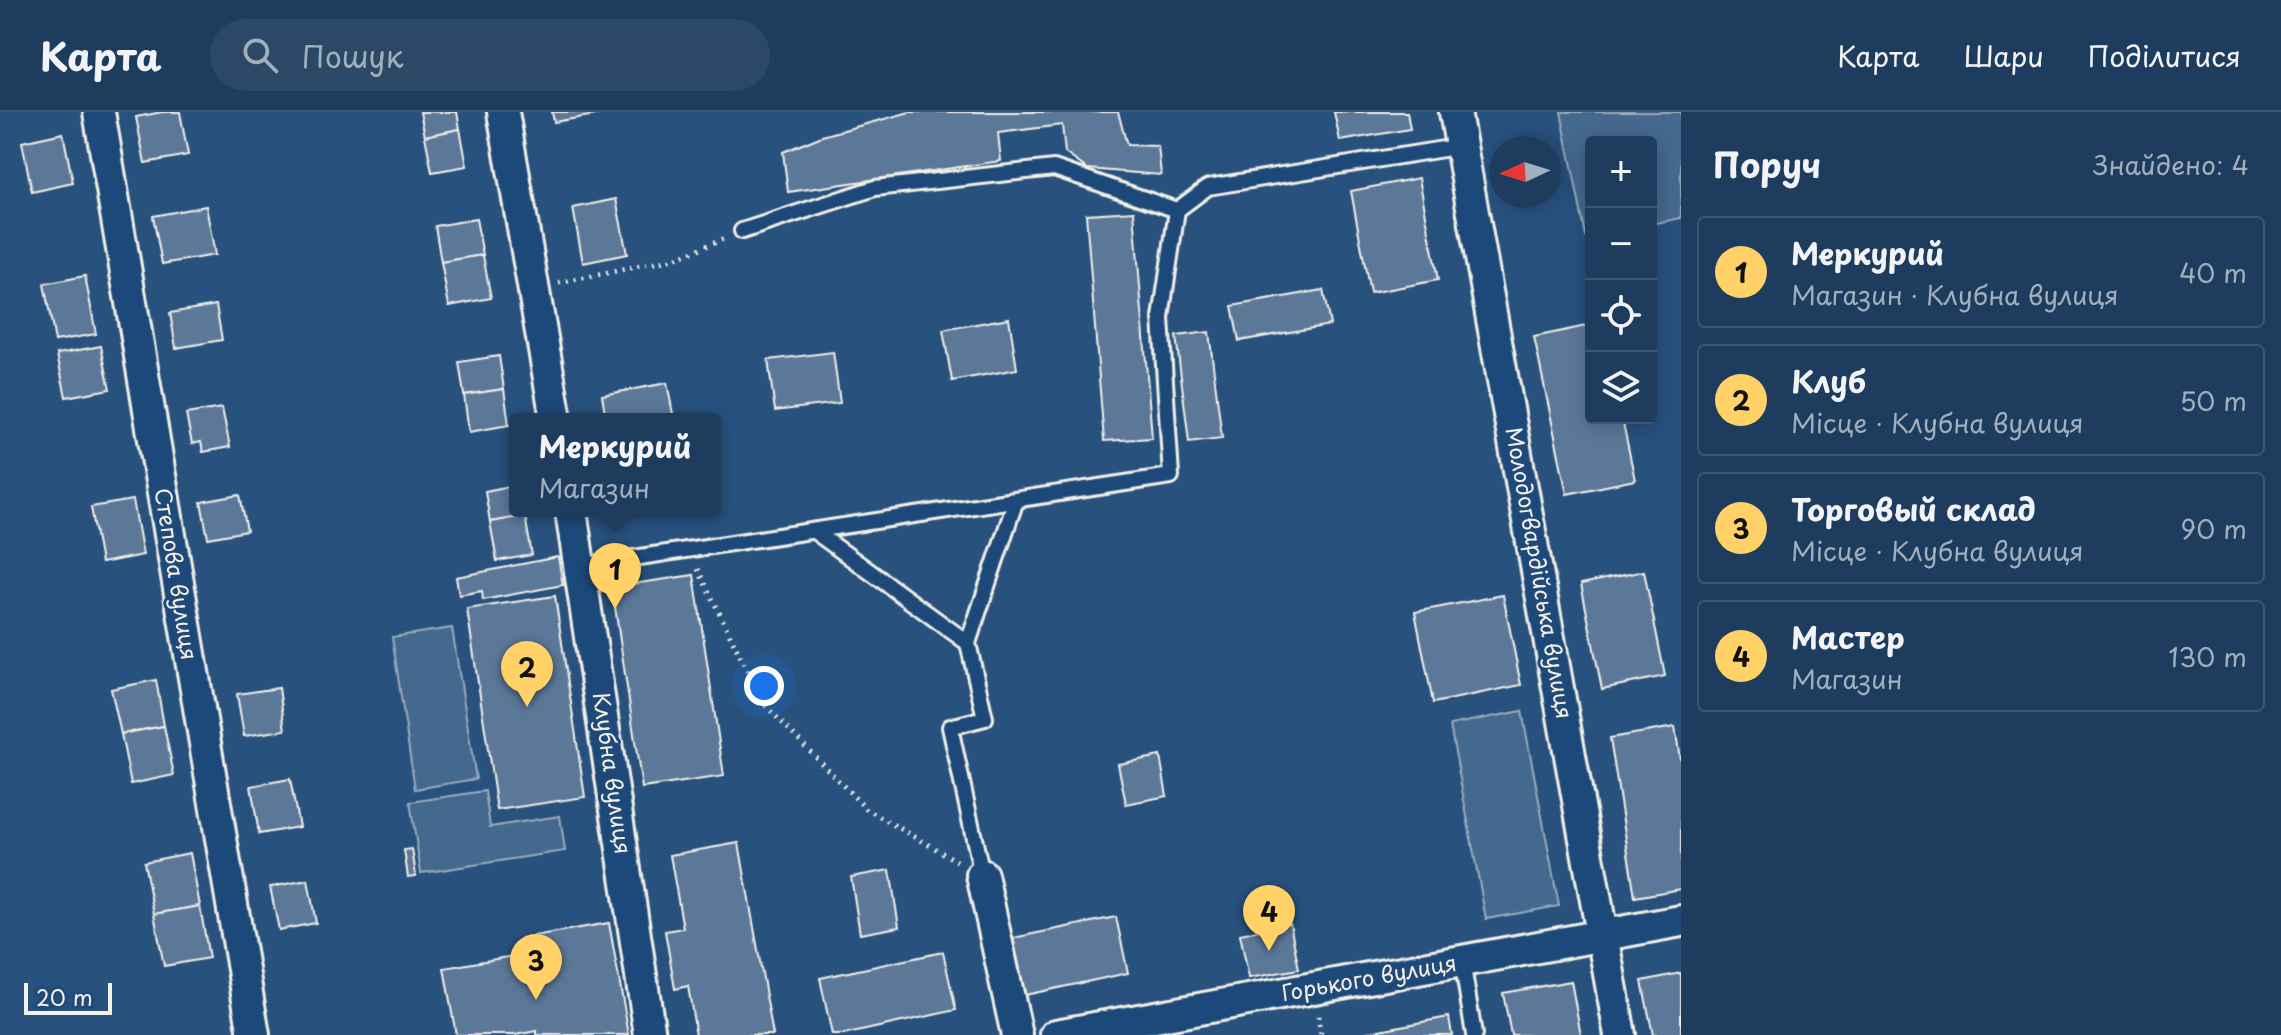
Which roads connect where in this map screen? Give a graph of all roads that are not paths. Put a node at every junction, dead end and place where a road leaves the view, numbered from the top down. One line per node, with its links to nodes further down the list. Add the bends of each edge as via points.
1 (99, 112): 17 (street, Степова вулиця)
2 (503, 112): 7 (street)
3 (1455, 112): 4 (street, Молодогвардійська вулиця)
4 (1462, 146): 5 (lane, via 1208,187); 15 (street, Молодогвардійська вулиця)
5 (1177, 210): 6 (lane, via 1054,168 875,188); 8 (lane, via 1161,318 1171,476)
6 (742, 231)
7 (555, 413)
8 (1016, 500): 10 (lane); 12 (lane)
9 (572, 517): 11 (street, Клубна вулиця)
10 (814, 531): 11 (lane); 12 (lane)
11 (581, 566): 18 (street, Клубна вулиця)
12 (968, 643): 13 (lane, via 985,718 950,727)
13 (982, 875): 19 (street)
14 (1681, 921): 15 (street, Горького вулиця)
15 (1603, 934): 16 (street, Горького вулиця); 22 (street, Молодогвардійська вулиця)
16 (1462, 960): 20 (street, Горького вулиця); 21 (lane)
17 (254, 1035)
18 (650, 1035)
19 (1017, 1035)
20 (1056, 1035)
21 (1474, 1035)
22 (1620, 1035)

